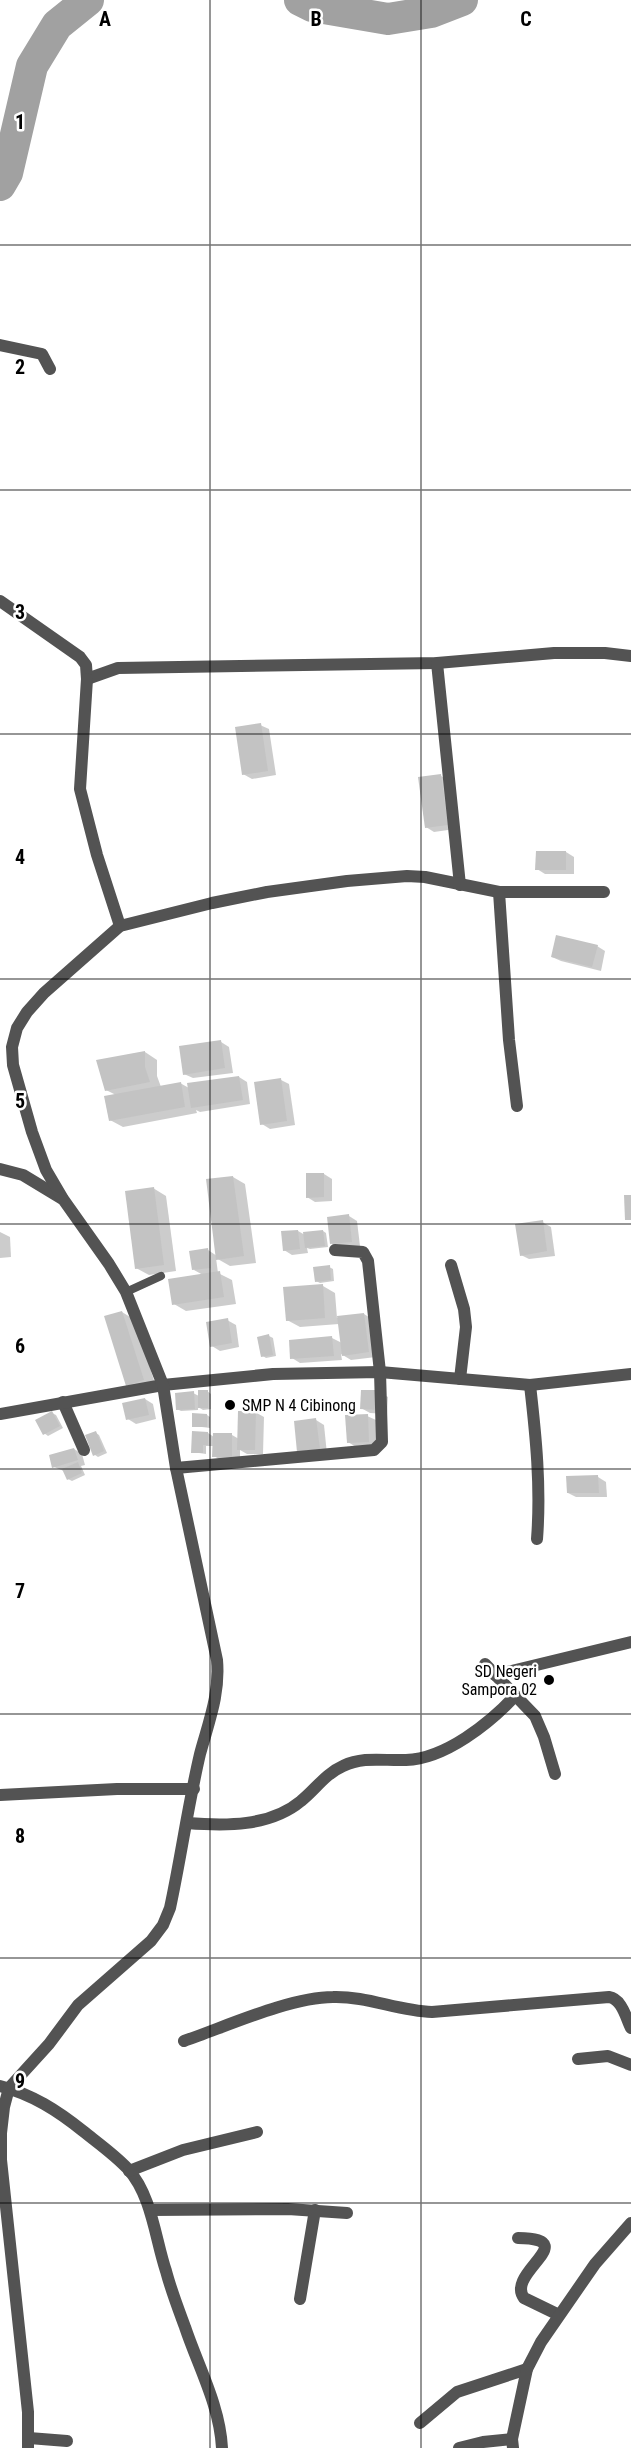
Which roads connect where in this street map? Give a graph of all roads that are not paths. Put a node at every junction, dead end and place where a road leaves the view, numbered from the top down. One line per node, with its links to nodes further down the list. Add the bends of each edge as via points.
1 (0, 345): 2 (street, via 42,354)
2 (50, 369)
3 (0, 601): 6 (street, via 80,657 86,665)
4 (631, 656): 5 (street, via 554,653)
5 (437, 663): 6 (street, via 118,668); 7 (street)
6 (87, 679): 10 (street, via 80,789)
7 (459, 885): 8 (street); 10 (street, via 407,876 347,880 267,892)
8 (499, 892): 9 (street); 11 (street)
9 (604, 892)
10 (120, 926): 13 (street, via 27,1012 12,1047 13,1065 32,1132 46,1170)
11 (517, 1106)
12 (0, 1169): 13 (street, via 23,1175)
13 (63, 1199): 17 (street)
14 (335, 1250): 18 (street, via 363,1252 368,1261)
15 (451, 1265): 20 (street, via 466,1327)
16 (161, 1276): 17 (lane)
17 (126, 1292): 21 (street)
18 (380, 1372): 20 (street); 21 (street, via 293,1372); 26 (street, via 382,1442 374,1450)
19 (631, 1374): 22 (street)
20 (460, 1379): 22 (street)
21 (163, 1385): 23 (street); 26 (street)
22 (530, 1385): 27 (street, via 540,1500)
23 (63, 1402): 24 (street); 25 (street)
24 (0, 1414)
25 (84, 1450)
26 (176, 1468): 33 (street, via 219,1680)
27 (537, 1539)
28 (631, 1642): 30 (street)
29 (485, 1664): 30 (street)
30 (495, 1675): 31 (street)
31 (515, 1696): 32 (street, via 535,1716); 35 (street, via 472,1734 440,1751 422,1758 379,1758 344,1765 325,1776 288,1811 271,1818 232,1824)
32 (555, 1774)
33 (194, 1789): 34 (street); 35 (street)
34 (0, 1795)
35 (187, 1823): 40 (street, via 164,1925 78,2005 49,2044)
36 (631, 2028): 37 (street, via 618,2002 609,1997 420,2012 366,1999 332,1996 292,2003)
37 (184, 2042)
38 (578, 2059): 39 (street, via 608,2056)
39 (629, 2060)
40 (5, 2087): 42 (street, via 39,2100 63,2115); 49 (street, via 1,2133)
41 (257, 2132): 42 (street, via 183,2150)
42 (129, 2170): 44 (street)
43 (315, 2210): 44 (street); 45 (street); 50 (street)
44 (150, 2211): 57 (street, via 165,2271 214,2404)
45 (347, 2213)
46 (631, 2223): 51 (street, via 595,2264)
47 (518, 2238): 51 (street, via 538,2239 544,2248 522,2281 521,2294)
48 (0, 2275): 49 (street)
49 (13, 2275): 55 (street)
50 (300, 2299)
51 (559, 2315): 52 (street)
52 (527, 2369): 53 (street, via 457,2392); 56 (street)
53 (420, 2423)
54 (67, 2441): 55 (street)
55 (28, 2443)
56 (512, 2444): 58 (street, via 483,2442)
57 (222, 2448)
58 (459, 2448)

